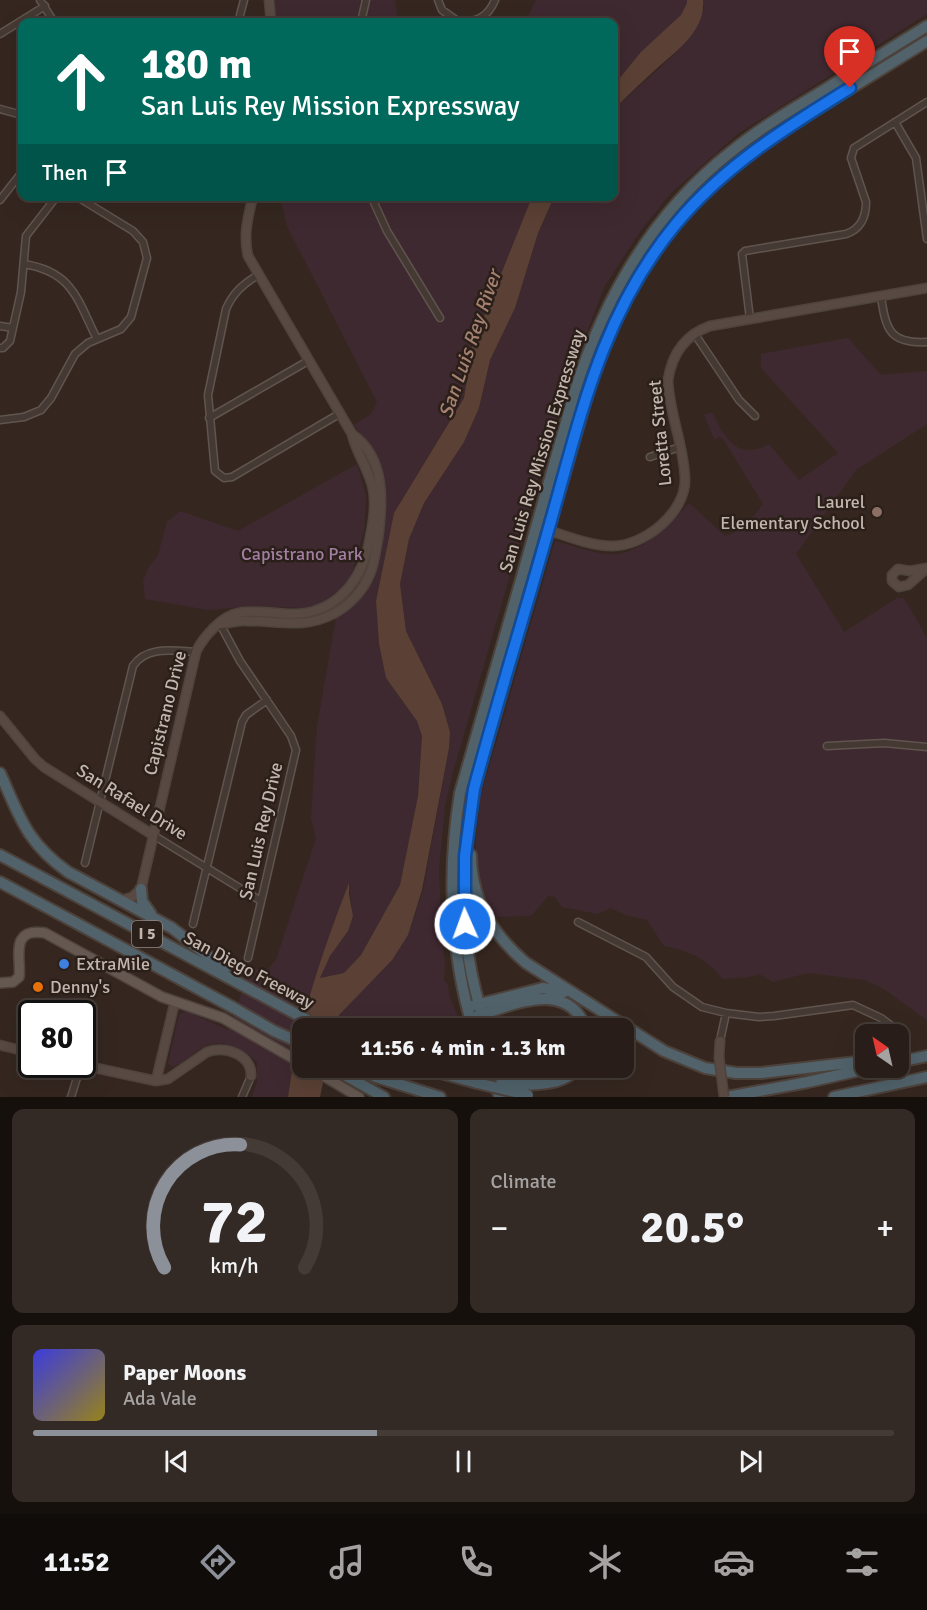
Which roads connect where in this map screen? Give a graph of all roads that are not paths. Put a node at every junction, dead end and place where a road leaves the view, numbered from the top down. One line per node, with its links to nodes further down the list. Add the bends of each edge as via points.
1 (244, 0): 7 (street)
2 (269, 0): 10 (street)
3 (366, 0): 11 (street)
4 (438, 0): 12 (street, via 442,10)
5 (495, 0): 13 (street)
6 (43, 3): 8 (street); 9 (street)
7 (240, 15)
8 (22, 18)
9 (52, 18)
10 (271, 18)
11 (362, 18)
12 (453, 18)
13 (480, 18)
14 (18, 20): 16 (street)
15 (927, 26): 48 (highway, San Luis Rey Mission Expressway, via 755,133 703,176 660,224 619,283 592,339)
16 (0, 33)
17 (927, 41): 49 (highway, San Luis Rey Mission Expressway, via 746,156 707,190 662,242 626,297 603,347)
18 (927, 102): 21 (street)
19 (0, 109): 20 (street)
20 (18, 115)
21 (895, 122): 28 (street, via 916,158); 34 (street, via 852,153 866,202 859,227 846,234 742,254)
22 (18, 177): 23 (street)
23 (0, 200)
24 (53, 201): 29 (street, via 26,236)
25 (84, 201): 38 (street, via 133,231 143,242 147,258 131,317 121,329)
26 (252, 201): 30 (street, via 245,244)
27 (373, 201): 33 (street)
28 (927, 239)
29 (24, 264): 36 (street); 38 (street, via 41,267 66,282)
30 (258, 275): 41 (street); 44 (street, via 236,291 226,309 208,385)
31 (927, 288): 32 (street)
32 (881, 297): 34 (street); 39 (street, via 890,332 902,341)
33 (440, 318)
34 (750, 319): 37 (street)
35 (0, 326): 36 (street)
36 (13, 328): 40 (street, via 10,341)
37 (694, 333): 43 (street, via 739,400); 46 (street, Loretta Street, via 678,350 668,380)
38 (96, 339): 45 (street, via 75,354 41,410)
39 (927, 342)
40 (0, 348)
41 (308, 361): 42 (street); 44 (street)
42 (339, 414): 44 (street, via 232,477 224,478 216,471); 50 (street, via 376,466 382,494 370,574 359,592 335,614 306,623 246,620)
43 (755, 416)
44 (209, 418)
45 (0, 420)
46 (680, 447): 47 (street); 49 (street, Loretta Street, via 685,477 682,499 673,514 634,542 609,546)
47 (650, 458)
48 (536, 526): 49 (street, Loretta Street); 76 (highway, San Luis Rey Mission Expressway, via 468,763 455,826 452,913 457,963)
49 (549, 530): 57 (highway, San Luis Rey Mission Expressway)
50 (220, 624): 51 (street, Capistrano Drive); 52 (street, San Luis Rey Drive)
51 (196, 652): 58 (street, via 154,651 133,666); 59 (street, Capistrano Drive)
52 (267, 700): 62 (street, via 246,715 243,722); 66 (street, San Luis Rey Drive, via 296,750)
53 (0, 716): 58 (street, San Rafael Drive, via 44,767)
54 (827, 746): 55 (street, via 884,743)
55 (927, 747)
56 (0, 773): 65 (highway, via 23,826 40,849 68,872)
57 (474, 789): 74 (highway, via 467,834 464,902 469,958); 75 (highway, via 472,868 479,901 488,920 526,963)
58 (99, 802): 59 (street, San Rafael Drive); 61 (street)
59 (153, 835): 62 (street, San Rafael Drive); 64 (street, Capistrano Drive)
60 (1, 852): 72 (highway, San Diego Freeway / I 5, via 51,883)
61 (85, 863)
62 (207, 868): 66 (street, San Rafael Drive); 69 (street)
63 (1, 883): 83 (highway, I 5)
64 (141, 889): 65 (street); 67 (highway, via 142,901)
65 (122, 900): 67 (highway)
66 (261, 901): 70 (street, San Luis Rey Drive)
67 (155, 918): 72 (highway)
68 (578, 922): 77 (street, via 646,957 673,987 702,1007)
69 (193, 924)
70 (248, 958)
71 (0, 983): 73 (main road, via 19,977 19,944 26,936 40,933)
72 (244, 985): 78 (highway, San Diego Freeway / I 5)
73 (175, 1001): 90 (main road, via 223,1018); 91 (street)
74 (480, 1009): 75 (highway, via 543,988 570,994); 76 (highway); 80 (highway); 81 (highway, via 551,998 569,1005)
75 (599, 1010): 93 (highway, via 664,1051 705,1068 761,1073)
76 (468, 1012): 79 (highway, San Luis Rey Mission Expressway)
77 (726, 1013): 82 (street, via 774,1016 853,1005); 85 (street)
78 (304, 1018)
79 (470, 1018)
80 (483, 1018)
81 (580, 1018)
82 (889, 1024)
83 (274, 1031): 84 (highway, I 5); 86 (highway)
84 (292, 1039)
85 (720, 1041): 117 (street, bridge)
86 (292, 1043)
87 (0, 1045): 88 (street)
88 (18, 1050)
89 (927, 1056): 92 (highway)
90 (292, 1058)
91 (161, 1060): 95 (street, via 165,1068); 107 (street)
92 (909, 1060)
93 (855, 1061)
94 (96, 1068): 107 (street)
95 (181, 1071): 97 (street, via 214,1050 243,1058 252,1068); 107 (street)
96 (855, 1071): 117 (highway)
97 (251, 1076): 111 (street)
98 (927, 1077): 108 (highway)
99 (78, 1078): 110 (street)
100 (326, 1078): 112 (main road)
101 (350, 1078): 113 (highway)
102 (379, 1078): 114 (highway)
103 (459, 1078): 109 (highway, bridge)
104 (491, 1078): 115 (highway)
105 (506, 1078): 116 (highway)
106 (566, 1078): 109 (highway)
107 (156, 1081)
108 (872, 1089): 118 (highway); 119 (highway)
109 (530, 1092)
110 (71, 1097)
111 (242, 1097)
112 (359, 1097)
113 (384, 1097)
114 (440, 1097)
115 (500, 1097)
116 (515, 1097)
117 (726, 1097)
118 (834, 1097)
119 (844, 1097)

